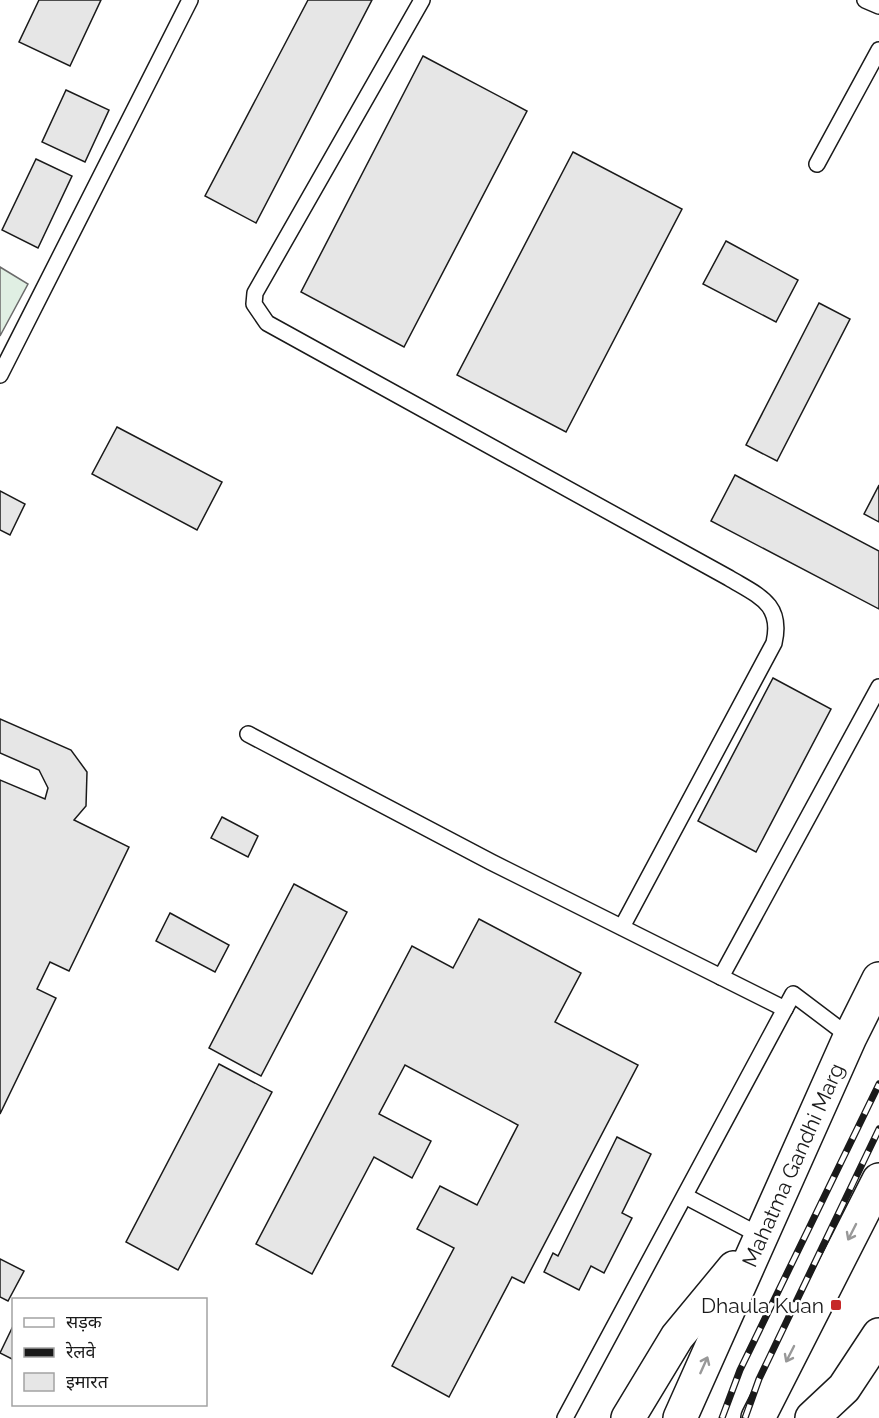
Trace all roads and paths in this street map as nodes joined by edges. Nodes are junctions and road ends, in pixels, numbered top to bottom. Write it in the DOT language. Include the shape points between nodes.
graph roads {
  1 [pos="190,0"];
  2 [pos="865,0"];
  3 [pos="420,1"];
  4 [pos="879,6"];
  5 [pos="879,50"];
  6 [pos="817,164"];
  7 [pos="0,375"];
  8 [pos="879,687"];
  9 [pos="248,734"];
  10 [pos="622,927"];
  11 [pos="721,977"];
  12 [pos="879,979"];
  13 [pos="785,1009"];
  14 [pos="850,1037"];
  15 [pos="877,1190"];
  16 [pos="685,1196"];
  17 [pos="761,1236"];
  18 [pos="879,1335"];
  19 [pos="565,1418"];
  20 [pos="628,1418"];
  21 [pos="680,1418"];
  22 [pos="758,1418"];
  23 [pos="812,1418"];
  1 -- 7 [label="lane"];
  2 -- 4 [label="lane"];
  3 -- 10 [label="lane" via="255,293 254,304 267,323 729,578 773,609 777,628 774,643"];
  5 -- 6 [label="lane"];
  8 -- 11 [label="lane"];
  9 -- 10 [label="lane"];
  10 -- 11 [label="lane"];
  11 -- 13 [label="lane"];
  12 -- 14 [label="main road, Mahatma Gandhi Marg"];
  13 -- 14 [label="lane" via="793,994"];
  13 -- 16 [label="lane"];
  14 -- 17 [label="main road, Mahatma Gandhi Marg"];
  15 -- 22 [label="main road, one-way"];
  16 -- 17 [label="lane"];
  16 -- 19 [label="lane"];
  17 -- 20 [label="main road" via="677,1337"];
  21 -- 17 [label="main road, Mahatma Gandhi Marg, one-way"];
  18 -- 23 [label="main road" via="844,1388"];
}
